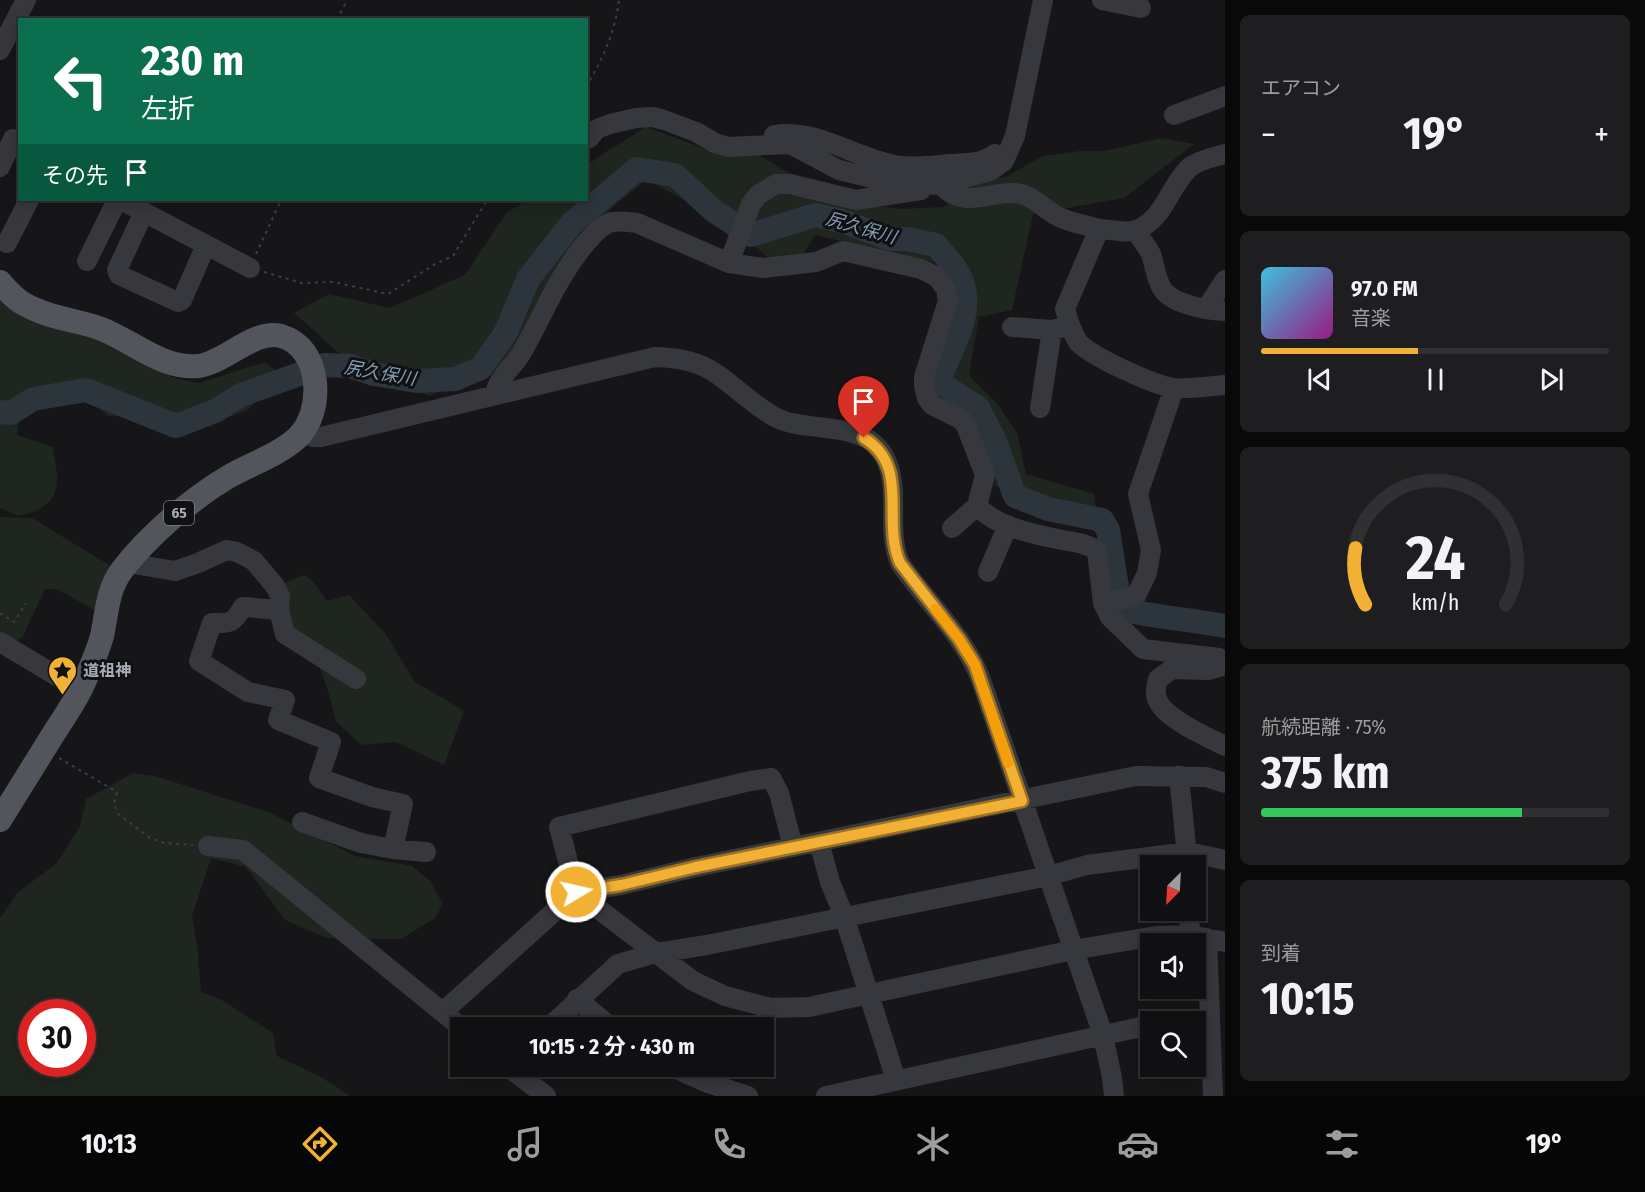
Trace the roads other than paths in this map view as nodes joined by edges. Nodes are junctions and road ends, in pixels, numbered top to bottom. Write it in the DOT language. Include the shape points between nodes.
graph roads {
  1 [pos="26,0"];
  2 [pos="1043,0"];
  3 [pos="1102,0"];
  4 [pos="1140,8"];
  5 [pos="0,50"];
  6 [pos="1025,93"];
  7 [pos="1225,96"];
  8 [pos="1174,115"];
  9 [pos="11,138"];
  10 [pos="588,138"];
  11 [pos="762,145"];
  12 [pos="1225,154"];
  13 [pos="0,167"];
  14 [pos="937,185"];
  15 [pos="28,201"];
  16 [pos="118,201"];
  17 [pos="121,201"];
  18 [pos="144,212"];
  19 [pos="1099,229"];
  20 [pos="1135,230"];
  21 [pos="7,243"];
  22 [pos="206,245"];
  23 [pos="733,256"];
  24 [pos="87,261"];
  25 [pos="250,268"];
  26 [pos="1225,280"];
  27 [pos="0,282"];
  28 [pos="1216,310"];
  29 [pos="1012,327"];
  30 [pos="1061,328"];
  31 [pos="1225,385"];
  32 [pos="1174,387"];
  33 [pos="495,394"];
  34 [pos="1040,408"];
  35 [pos="303,432"];
  36 [pos="977,506"];
  37 [pos="1008,525"];
  38 [pos="952,528"];
  39 [pos="128,563"];
  40 [pos="988,572"];
  41 [pos="1114,601"];
  42 [pos="279,610"];
  43 [pos="0,642"];
  44 [pos="356,679"];
  45 [pos="80,690"];
  46 [pos="1225,746"];
  47 [pos="1179,776"];
  48 [pos="1225,783"];
  49 [pos="1022,801"];
  50 [pos="0,820"];
  51 [pos="302,822"];
  52 [pos="819,842"];
  53 [pos="208,846"];
  54 [pos="793,848"];
  55 [pos="393,849"];
  56 [pos="426,852"];
  57 [pos="1188,855"];
  58 [pos="1206,859"];
  59 [pos="1225,860"];
  60 [pos="1140,862"];
  61 [pos="1048,876"];
  62 [pos="576,892"];
  63 [pos="844,916"];
  64 [pos="1196,921"];
  65 [pos="1207,938"];
  66 [pos="1073,950"];
  67 [pos="656,953"];
  68 [pos="870,995"];
  69 [pos="577,999"];
  70 [pos="444,1011"];
  71 [pos="450,1017"];
  72 [pos="559,1017"];
  73 [pos="599,1017"];
  74 [pos="1210,1023"];
  75 [pos="1140,1027"];
  76 [pos="1104,1035"];
  77 [pos="521,1077"];
  78 [pos="695,1077"];
  79 [pos="896,1080"];
  80 [pos="546,1096"];
  81 [pos="748,1096"];
  82 [pos="826,1096"];
  83 [pos="1114,1096"];
  84 [pos="1213,1096"];
  1 -- 5 [label="street"];
  2 -- 6 [label="street"];
  3 -- 4 [label="street"];
  6 -- 11 [label="street" via="1018,95 1000,147 983,162 896,166 809,135 789,133 766,137"];
  6 -- 14 [label="street" via="1015,136 1004,161 990,171"];
  7 -- 8 [label="street"];
  9 -- 13 [label="street"];
  10 -- 11 [label="street" via="610,124 652,117 728,147"];
  11 -- 14 [label="street" via="790,144 839,170 860,176"];
  12 -- 20 [label="street" via="1189,168 1161,211"];
  14 -- 19 [label="street" via="957,197 1024,194 1061,218"];
  14 -- 23 [label="street" via="856,200 776,184 751,204"];
  15 -- 21 [label="street"];
  16 -- 24 [label="street"];
  17 -- 18 [label="street"];
  18 -- 22 [label="street"];
  18 -- 22 [label="street" via="117,270 119,275 178,302"];
  19 -- 20 [label="street"];
  19 -- 30 [label="street" via="1065,309"];
  20 -- 28 [label="street" via="1150,253 1165,293 1173,299"];
  22 -- 25 [label="street"];
  23 -- 33 [label="street" via="622,221 597,230 558,280 521,354 496,386"];
  23 -- 36 [label="street" via="763,268 816,262 843,251 921,269 937,277 948,301 924,386 932,405 962,420 966,426 985,475"];
  26 -- 28 [label="street"];
  27 -- 35 [label="main road" via="31,308 100,329 172,363 207,364 258,338 275,335 297,344 307,353 312,367 314,403"];
  29 -- 30 [label="street"];
  30 -- 32 [label="street" via="1098,357"];
  30 -- 34 [label="street"];
  31 -- 32 [label="street"];
  32 -- 41 [label="street" via="1138,494 1150,550 1147,573 1136,596"];
  33 -- 35 [label="street" via="321,437"];
  33 -- 49 [label="street" via="655,357 674,357 716,372 779,419 850,432 875,445 883,454 892,479 894,550 909,577 975,665"];
  35 -- 39 [label="main road, 65" via="285,447 209,490 160,530"];
  36 -- 37 [label="street"];
  36 -- 38 [label="street"];
  37 -- 40 [label="street"];
  37 -- 41 [label="street" via="1089,545 1097,551"];
  39 -- 42 [label="street" via="175,571 227,550 237,552 254,561 275,586 280,596"];
  39 -- 45 [label="main road, 65" via="111,588 100,644"];
  41 -- 46 [label="street" via="1110,617 1143,649 1219,658 1219,667 1209,670 1172,669 1158,680 1156,695 1161,708"];
  42 -- 44 [label="street" via="285,634"];
  42 -- 55 [label="street" via="243,607 230,623 212,623 200,660 248,692 285,700 278,720 331,742 320,778 403,804"];
  43 -- 45 [label="street"];
  45 -- 50 [label="main road, 65"];
  47 -- 48 [label="street" via="1206,777"];
  47 -- 49 [label="street" via="1136,776"];
  47 -- 57 [label="street"];
  49 -- 52 [label="street"];
  49 -- 61 [label="street"];
  51 -- 55 [label="street" via="361,843"];
  52 -- 54 [label="street"];
  52 -- 63 [label="street"];
  53 -- 70 [label="street" via="243,850"];
  54 -- 62 [label="street"];
  54 -- 62 [label="street" via="779,793 771,778 750,781 559,827"];
  55 -- 56 [label="street"];
  58 -- 59 [label="street"];
  60 -- 61 [label="street" via="1087,865"];
  61 -- 63 [label="street"];
  61 -- 66 [label="street"];
  62 -- 67 [label="street"];
  62 -- 70 [label="street"];
  63 -- 67 [label="street"];
  63 -- 68 [label="street"];
  64 -- 65 [label="street"];
  65 -- 66 [label="street" via="1156,936"];
  65 -- 74 [label="street"];
  66 -- 68 [label="street"];
  66 -- 76 [label="street"];
  67 -- 68 [label="street" via="693,981 725,996 770,1008 809,1006"];
  67 -- 69 [label="street" via="618,964"];
  68 -- 79 [label="street"];
  69 -- 72 [label="street"];
  69 -- 73 [label="street"];
  70 -- 71 [label="street"];
  74 -- 84 [label="street"];
  75 -- 76 [label="street"];
  76 -- 79 [label="street"];
  76 -- 83 [label="street"];
  77 -- 80 [label="street"];
  78 -- 81 [label="street"];
  79 -- 82 [label="street"];
}
